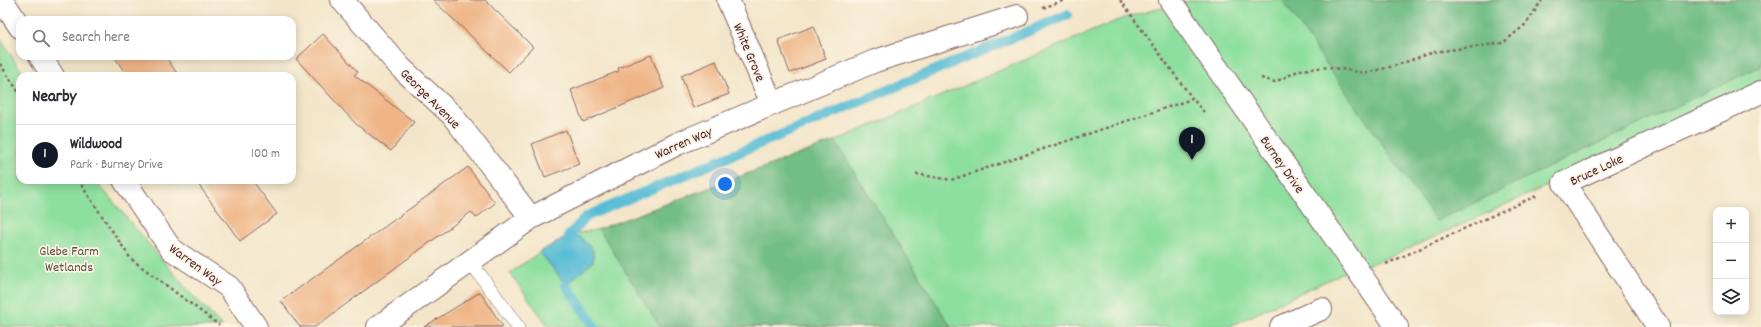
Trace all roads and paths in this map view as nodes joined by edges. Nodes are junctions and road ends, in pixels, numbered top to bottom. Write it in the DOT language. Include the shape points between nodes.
graph roads {
  1 [pos="342,0"];
  2 [pos="728,0"];
  3 [pos="1120,0"];
  4 [pos="1170,0"];
  5 [pos="1542,0"];
  6 [pos="8,2"];
  7 [pos="1017,16"];
  8 [pos="16,19"];
  9 [pos="43,60"];
  10 [pos="0,64"];
  11 [pos="50,72"];
  12 [pos="1261,78"];
  13 [pos="16,88"];
  14 [pos="1761,92"];
  15 [pos="1192,98"];
  16 [pos="772,104"];
  17 [pos="1204,112"];
  18 [pos="916,174"];
  19 [pos="1564,183"];
  20 [pos="127,184"];
  21 [pos="531,218"];
  22 [pos="470,261"];
  23 [pos="1382,266"];
  24 [pos="1321,308"];
  25 [pos="256,327"];
  26 [pos="378,327"];
  27 [pos="518,327"];
  28 [pos="1281,327"];
  29 [pos="1397,327"];
  30 [pos="1658,327"];
  1 -- 21 [label="street, George Avenue" via="400,67 452,115"];
  2 -- 16 [label="street, White Grove"];
  3 -- 15 [label="path"];
  4 -- 29 [label="street, Burney Drive"];
  5 -- 12 [label="path" via="1526,24 1503,43 1434,52 1366,73 1328,66 1300,70 1275,82"];
  6 -- 8 [label="street"];
  7 -- 16 [label="street, Warren Way" via="875,61"];
  9 -- 11 [label="street"];
  10 -- 13 [label="path"];
  14 -- 19 [label="street, Bruce Loke"];
  15 -- 17 [label="path"];
  15 -- 18 [label="path" via="951,180"];
  16 -- 21 [label="street, Warren Way" via="677,144"];
  19 -- 23 [label="path"];
  19 -- 30 [label="street, Bruce Loke"];
  20 -- 25 [label="street, Warren Way" via="171,249 229,287"];
  21 -- 22 [label="street, Warren Way"];
  22 -- 26 [label="street, Warren Way"];
  22 -- 27 [label="lane"];
  24 -- 28 [label="street"];
}
